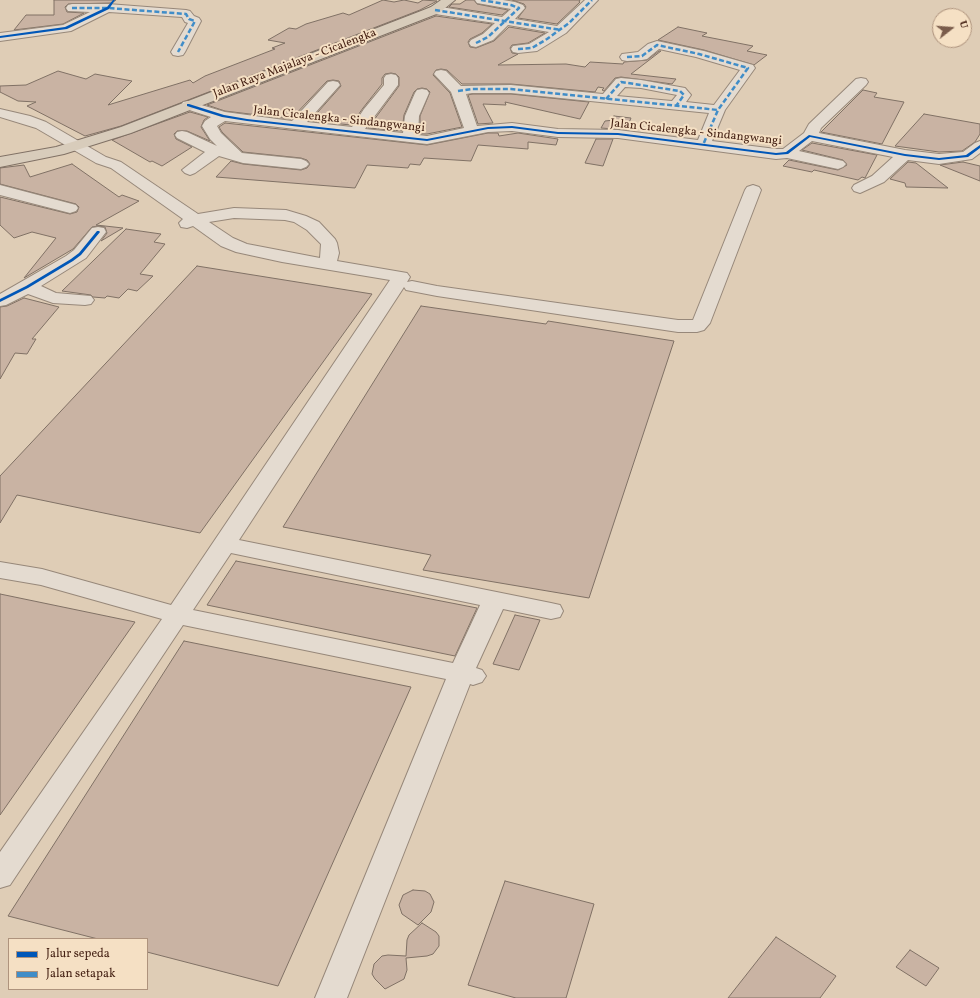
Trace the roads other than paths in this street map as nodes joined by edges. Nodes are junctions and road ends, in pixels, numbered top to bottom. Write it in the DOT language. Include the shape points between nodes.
graph roads {
  1 [pos="449,0"];
  2 [pos="481,0"];
  3 [pos="592,0"];
  4 [pos="111,4"];
  5 [pos="72,8"];
  6 [pos="435,10"];
  7 [pos="506,21"];
  8 [pos="560,30"];
  9 [pos="0,37"];
  10 [pos="476,43"];
  11 [pos="518,49"];
  12 [pos="178,52"];
  13 [pos="627,57"];
  14 [pos="441,74"];
  15 [pos="391,78"];
  16 [pos="861,82"];
  17 [pos="333,85"];
  18 [pos="458,91"];
  19 [pos="422,93"];
  20 [pos="188,105"];
  21 [pos="718,110"];
  22 [pos="0,113"];
  23 [pos="223,116"];
  24 [pos="296,125"];
  25 [pos="472,131"];
  26 [pos="356,132"];
  27 [pos="182,135"];
  28 [pos="809,136"];
  29 [pos="410,139"];
  30 [pos="703,145"];
  31 [pos="76,146"];
  32 [pos="980,146"];
  33 [pos="216,151"];
  34 [pos="787,153"];
  35 [pos="905,155"];
  36 [pos="238,157"];
  37 [pos="0,162"];
  38 [pos="301,164"];
  39 [pos="838,164"];
  40 [pos="190,170"];
  41 [pos="860,188"];
  42 [pos="0,190"];
  43 [pos="753,190"];
  44 [pos="24,196"];
  45 [pos="0,205"];
  46 [pos="70,208"];
  47 [pos="187,222"];
  48 [pos="98,232"];
  49 [pos="328,265"];
  50 [pos="403,283"];
  51 [pos="27,287"];
  52 [pos="85,300"];
  53 [pos="0,301"];
  54 [pos="225,544"];
  55 [pos="0,570"];
  56 [pos="495,600"];
  57 [pos="551,611"];
  58 [pos="177,615"];
  59 [pos="467,675"];
  60 [pos="0,876"];
  61 [pos="331,998"];
  1 -- 6 [label="main road, Jalan Raya Majalaya - Cicalengka"];
  2 -- 7 [label="street" via="518,7"];
  3 -- 8 [label="street"];
  4 -- 5 [label="street"];
  4 -- 9 [label="street" via="66,28"];
  4 -- 12 [label="street" via="183,14 194,20"];
  6 -- 7 [label="street"];
  6 -- 20 [label="main road, Jalan Raya Majalaya - Cicalengka"];
  7 -- 8 [label="street"];
  7 -- 10 [label="street" via="488,37"];
  8 -- 11 [label="street" via="532,48"];
  13 -- 21 [label="street" via="642,56 657,46 747,67"];
  14 -- 18 [label="street"];
  15 -- 26 [label="street" via="391,85"];
  16 -- 28 [label="street, Jalan Cicalengka - Sindangwangi" via="814,127"];
  17 -- 24 [label="street"];
  18 -- 21 [label="street" via="511,89"];
  18 -- 25 [label="street"];
  19 -- 29 [label="street" via="412,116"];
  20 -- 23 [label="street, Jalan Cicalengka - Sindangwangi"];
  20 -- 31 [label="main road, Jalan Raya Majalaya - Cicalengka" via="126,130"];
  21 -- 30 [label="street"];
  22 -- 31 [label="street" via="41,125"];
  23 -- 24 [label="street, Jalan Cicalengka - Sindangwangi"];
  23 -- 36 [label="street" via="209,126 215,136"];
  24 -- 26 [label="street, Jalan Cicalengka - Sindangwangi"];
  25 -- 29 [label="street, Jalan Cicalengka - Sindangwangi" via="432,140"];
  25 -- 30 [label="street, Jalan Cicalengka - Sindangwangi" via="512,127 558,133 618,134"];
  26 -- 29 [label="street, Jalan Cicalengka - Sindangwangi"];
  27 -- 33 [label="street"];
  28 -- 34 [label="street, Jalan Cicalengka - Sindangwangi"];
  28 -- 35 [label="street"];
  30 -- 34 [label="street, Jalan Cicalengka - Sindangwangi" via="776,154"];
  31 -- 37 [label="main road, Jalan Raya Majalaya - Cicalengka"];
  31 -- 47 [label="street" via="101,160 103,169 141,200"];
  32 -- 35 [label="street" via="962,158 939,159"];
  33 -- 36 [label="street"];
  33 -- 40 [label="street"];
  34 -- 39 [label="street"];
  35 -- 41 [label="street" via="878,179"];
  36 -- 38 [label="street"];
  42 -- 44 [label="street"];
  43 -- 50 [label="street" via="698,326 678,326 437,291"];
  44 -- 45 [label="street"];
  44 -- 46 [label="street"];
  47 -- 49 [label="street" via="242,248"];
  47 -- 49 [label="street" via="234,213 286,215 300,219 313,226 329,243"];
  47 -- 50 [label="street" via="205,244 228,256 268,266"];
  48 -- 51 [label="street" via="80,254"];
  49 -- 50 [label="street"];
  50 -- 54 [label="street"];
  51 -- 52 [label="street" via="54,298"];
  51 -- 53 [label="street"];
  54 -- 56 [label="street"];
  54 -- 58 [label="street"];
  55 -- 58 [label="street" via="42,577"];
  56 -- 57 [label="street"];
  56 -- 59 [label="street"];
  58 -- 59 [label="street"];
  58 -- 60 [label="street"];
  59 -- 61 [label="street"];
}
